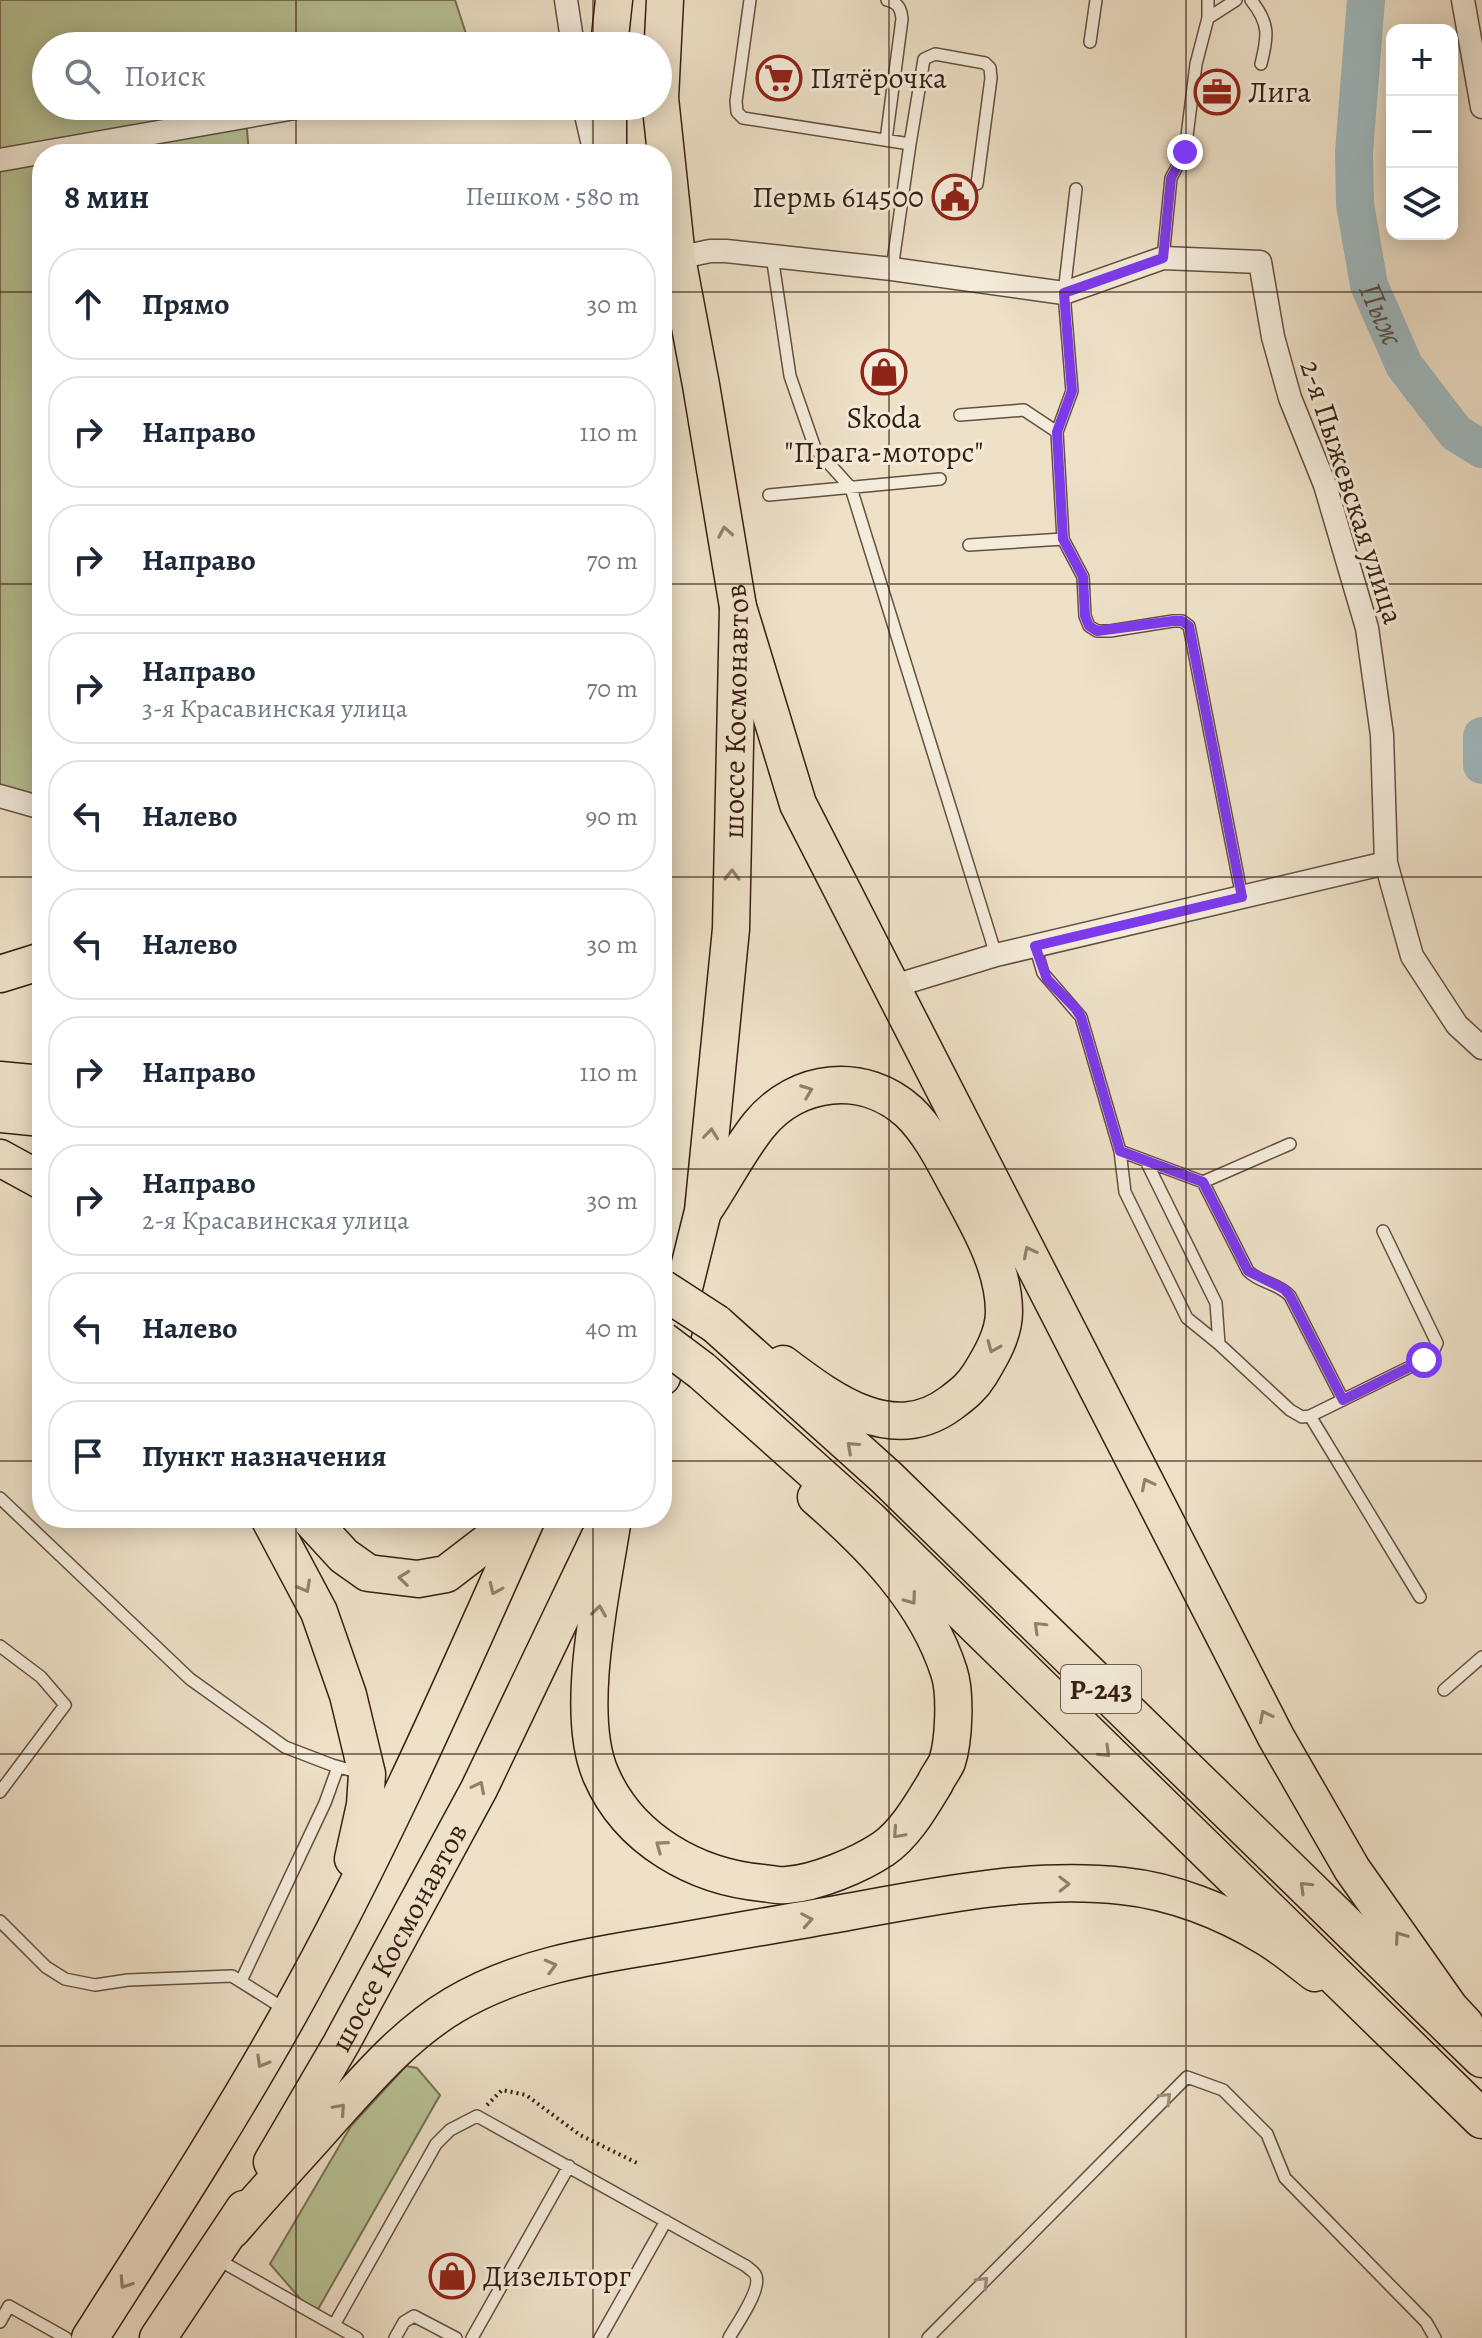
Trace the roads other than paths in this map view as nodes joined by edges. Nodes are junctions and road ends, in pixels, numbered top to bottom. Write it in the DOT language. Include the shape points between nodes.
graph roads {
  1 [pos="566,0"];
  2 [pos="614,0"];
  3 [pos="665,0"];
  4 [pos="750,0"];
  5 [pos="887,0"];
  6 [pos="1096,0"];
  7 [pos="1208,0"];
  8 [pos="1236,0"];
  9 [pos="1251,0"];
  10 [pos="1463,0"];
  11 [pos="1208,18"];
  12 [pos="571,32"];
  13 [pos="611,32"];
  14 [pos="663,32"];
  15 [pos="1090,42"];
  16 [pos="1261,64"];
  17 [pos="1482,107"];
  18 [pos="227,120"];
  19 [pos="587,120"];
  20 [pos="608,120"];
  21 [pos="662,120"];
  22 [pos="886,140"];
  23 [pos="91,144"];
  24 [pos="593,144"];
  25 [pos="608,144"];
  26 [pos="665,144"];
  27 [pos="910,144"];
  28 [pos="32,154"];
  29 [pos="0,160"];
  30 [pos="977,184"];
  31 [pos="1076,189"];
  32 [pos="672,211"];
  33 [pos="772,256"];
  34 [pos="677,258"];
  35 [pos="1163,258"];
  36 [pos="892,269"];
  37 [pos="1064,293"];
  38 [pos="960,415"];
  39 [pos="1057,432"];
  40 [pos="940,479"];
  41 [pos="851,488"];
  42 [pos="769,495"];
  43 [pos="1063,539"];
  44 [pos="969,545"];
  45 [pos="738,607"];
  46 [pos="0,796"];
  47 [pos="32,805"];
  48 [pos="1386,863"];
  49 [pos="1242,897"];
  50 [pos="1035,946"];
  51 [pos="996,955"];
  52 [pos="32,964"];
  53 [pos="0,974"];
  54 [pos="894,986"];
  55 [pos="1482,1048"];
  56 [pos="0,1081"];
  57 [pos="32,1084"];
  58 [pos="0,1113"];
  59 [pos="32,1116"];
  60 [pos="1290,1144"];
  61 [pos="1120,1151"];
  62 [pos="0,1158"];
  63 [pos="1146,1161"];
  64 [pos="32,1176"];
  65 [pos="1203,1182"];
  66 [pos="703,1211"];
  67 [pos="1383,1231"];
  68 [pos="672,1288"];
  69 [pos="672,1294"];
  70 [pos="718,1316"];
  71 [pos="1219,1344"];
  72 [pos="672,1356"];
  73 [pos="672,1362"];
  74 [pos="687,1378"];
  75 [pos="1343,1400"];
  76 [pos="1310,1416"];
  77 [pos="0,1498"];
  78 [pos="274,1528"];
  79 [pos="318,1528"];
  80 [pos="507,1528"];
  81 [pos="523,1528"];
  82 [pos="606,1528"];
  83 [pos="610,1528"];
  84 [pos="1420,1597"];
  85 [pos="0,1646"];
  86 [pos="1482,1657"];
  87 [pos="1444,1690"];
  88 [pos="352,1770"];
  89 [pos="0,1792"];
  90 [pos="339,1920"];
  91 [pos="0,1921"];
  92 [pos="241,1981"];
  93 [pos="290,2012"];
  94 [pos="1482,2043"];
  95 [pos="1482,2058"];
  96 [pos="1448,2086"];
  97 [pos="1482,2119"];
  98 [pos="569,2166"];
  99 [pos="666,2221"];
  100 [pos="222,2244"];
  101 [pos="5,2303"];
  102 [pos="0,2322"];
  103 [pos="334,2325"];
  104 [pos="66,2338"];
  105 [pos="90,2338"];
  106 [pos="158,2338"];
  107 [pos="357,2338"];
  108 [pos="395,2338"];
  109 [pos="456,2338"];
  110 [pos="472,2338"];
  111 [pos="600,2338"];
  112 [pos="729,2338"];
  113 [pos="928,2338"];
  114 [pos="1435,2338"];
  1 -- 12 [label="street"];
  2 -- 13 [label="main road"];
  3 -- 14 [label="main road, шоссе Космонавтов"];
  4 -- 22 [label="lane" via="737,112 751,121"];
  5 -- 22 [label="lane" via="901,9 902,19"];
  6 -- 15 [label="lane"];
  7 -- 11 [label="lane"];
  8 -- 11 [label="lane"];
  9 -- 16 [label="lane" via="1268,36"];
  10 -- 17 [label="street"];
  11 -- 35 [label="lane" via="1196,64 1185,152 1171,178"];
  18 -- 23 [label="street"];
  19 -- 24 [label="street"];
  20 -- 25 [label="main road"];
  21 -- 26 [label="main road, шоссе Космонавтов"];
  22 -- 27 [label="lane"];
  27 -- 30 [label="lane" via="924,59 935,54 985,63 991,78"];
  27 -- 36 [label="lane"];
  28 -- 29 [label="street"];
  31 -- 37 [label="lane"];
  32 -- 34 [label="main road, шоссе Космонавтов"];
  33 -- 34 [label="street" via="718,251"];
  33 -- 36 [label="street"];
  33 -- 41 [label="lane" via="790,376 815,448"];
  45 -- 34 [label="main road, шоссе Космонавтов, one-way"];
  35 -- 37 [label="street"];
  35 -- 48 [label="street, 2-я Пыжевская улица" via="1260,262 1290,398 1325,485 1367,628 1382,735"];
  36 -- 37 [label="street"];
  37 -- 39 [label="lane" via="1072,391"];
  38 -- 39 [label="lane" via="1024,410"];
  39 -- 43 [label="lane"];
  40 -- 41 [label="lane"];
  41 -- 42 [label="lane"];
  41 -- 51 [label="lane"];
  43 -- 44 [label="lane"];
  43 -- 49 [label="lane" via="1083,577 1089,626 1097,631 1173,621 1189,626"];
  45 -- 54 [label="main road" via="798,804"];
  66 -- 45 [label="main road, шоссе Космонавтов, one-way" via="731,929"];
  46 -- 47 [label="street"];
  48 -- 49 [label="street"];
  48 -- 55 [label="street, 2-я Пыжевская улица" via="1412,956 1457,1025"];
  49 -- 50 [label="street"];
  50 -- 51 [label="street"];
  50 -- 61 [label="lane" via="1047,979 1081,1017"];
  51 -- 54 [label="street"];
  52 -- 53 [label="main road"];
  94 -- 54 [label="main road, one-way" via="1450,2008 1352,1869 1276,1737"];
  56 -- 57 [label="highway"];
  58 -- 59 [label="highway"];
  60 -- 65 [label="lane"];
  61 -- 63 [label="lane"];
  61 -- 71 [label="lane" via="1125,1192 1187,1318"];
  62 -- 64 [label="main road"];
  63 -- 65 [label="lane"];
  63 -- 71 [label="lane" via="1216,1303"];
  65 -- 75 [label="lane" via="1248,1271 1290,1296"];
  66 -- 70 [label="main road, one-way" via="760,1124 788,1099 813,1087 845,1084 879,1092 909,1113 940,1154 986,1238 1004,1313 995,1348 971,1388 939,1412 903,1423 860,1413 820,1393"];
  66 -- 74 [label="main road, шоссе Космонавтов"];
  67 -- 75 [label="lane" via="1437,1343 1424,1360"];
  68 -- 70 [label="highway"];
  69 -- 70 [label="highway, Р-243, bridge"];
  95 -- 70 [label="highway, Р-243, one-way"];
  71 -- 76 [label="lane" via="1295,1415"];
  72 -- 74 [label="highway, Р-243, bridge"];
  73 -- 74 [label="highway"];
  74 -- 83 [label="main road, one-way" via="886,1564 922,1613 950,1674 953,1719 947,1762 918,1811 885,1848 839,1872 788,1885 742,1881 699,1869 659,1846 624,1812 600,1774 590,1728 590,1674"];
  74 -- 96 [label="highway, Р-243, one-way" via="870,1521"];
  75 -- 76 [label="lane"];
  76 -- 84 [label="lane"];
  77 -- 88 [label="lane" via="190,1679 285,1747"];
  78 -- 88 [label="main road, one-way" via="319,1612 348,1695"];
  80 -- 79 [label="main road, one-way" via="446,1574 418,1579 368,1573"];
  81 -- 90 [label="main road, шоссе Космонавтов, one-way"];
  100 -- 82 [label="main road, шоссе Космонавтов, one-way" via="341,2044 479,1789"];
  85 -- 89 [label="lane" via="41,1677 65,1705"];
  86 -- 87 [label="lane"];
  88 -- 90 [label="main road" via="365,1805"];
  88 -- 92 [label="lane" via="325,1803"];
  90 -- 93 [label="main road, шоссе Космонавтов"];
  91 -- 92 [label="lane" via="65,1979 95,1985 217,1976"];
  92 -- 93 [label="lane"];
  93 -- 105 [label="main road, шоссе Космонавтов, one-way" via="214,2144"];
  96 -- 97 [label="highway, Р-243"];
  100 -- 96 [label="main road, one-way" via="395,2051 452,2007 490,1986 592,1956 1029,1885 1124,1886 1216,1911 1267,1937 1303,1964"];
  98 -- 99 [label="lane"];
  98 -- 103 [label="lane" via="477,2116 450,2130 436,2144"];
  98 -- 110 [label="lane"];
  99 -- 111 [label="lane"];
  99 -- 112 [label="lane" via="755,2273 754,2293"];
  100 -- 103 [label="lane"];
  100 -- 106 [label="main road, шоссе Космонавтов"];
  101 -- 102 [label="lane"];
  101 -- 104 [label="lane"];
  103 -- 107 [label="lane"];
  108 -- 109 [label="lane" via="414,2316"];
  113 -- 114 [label="lane, one-way" via="1187,2077 1223,2090 1267,2134 1285,2178 1426,2322"];
}
